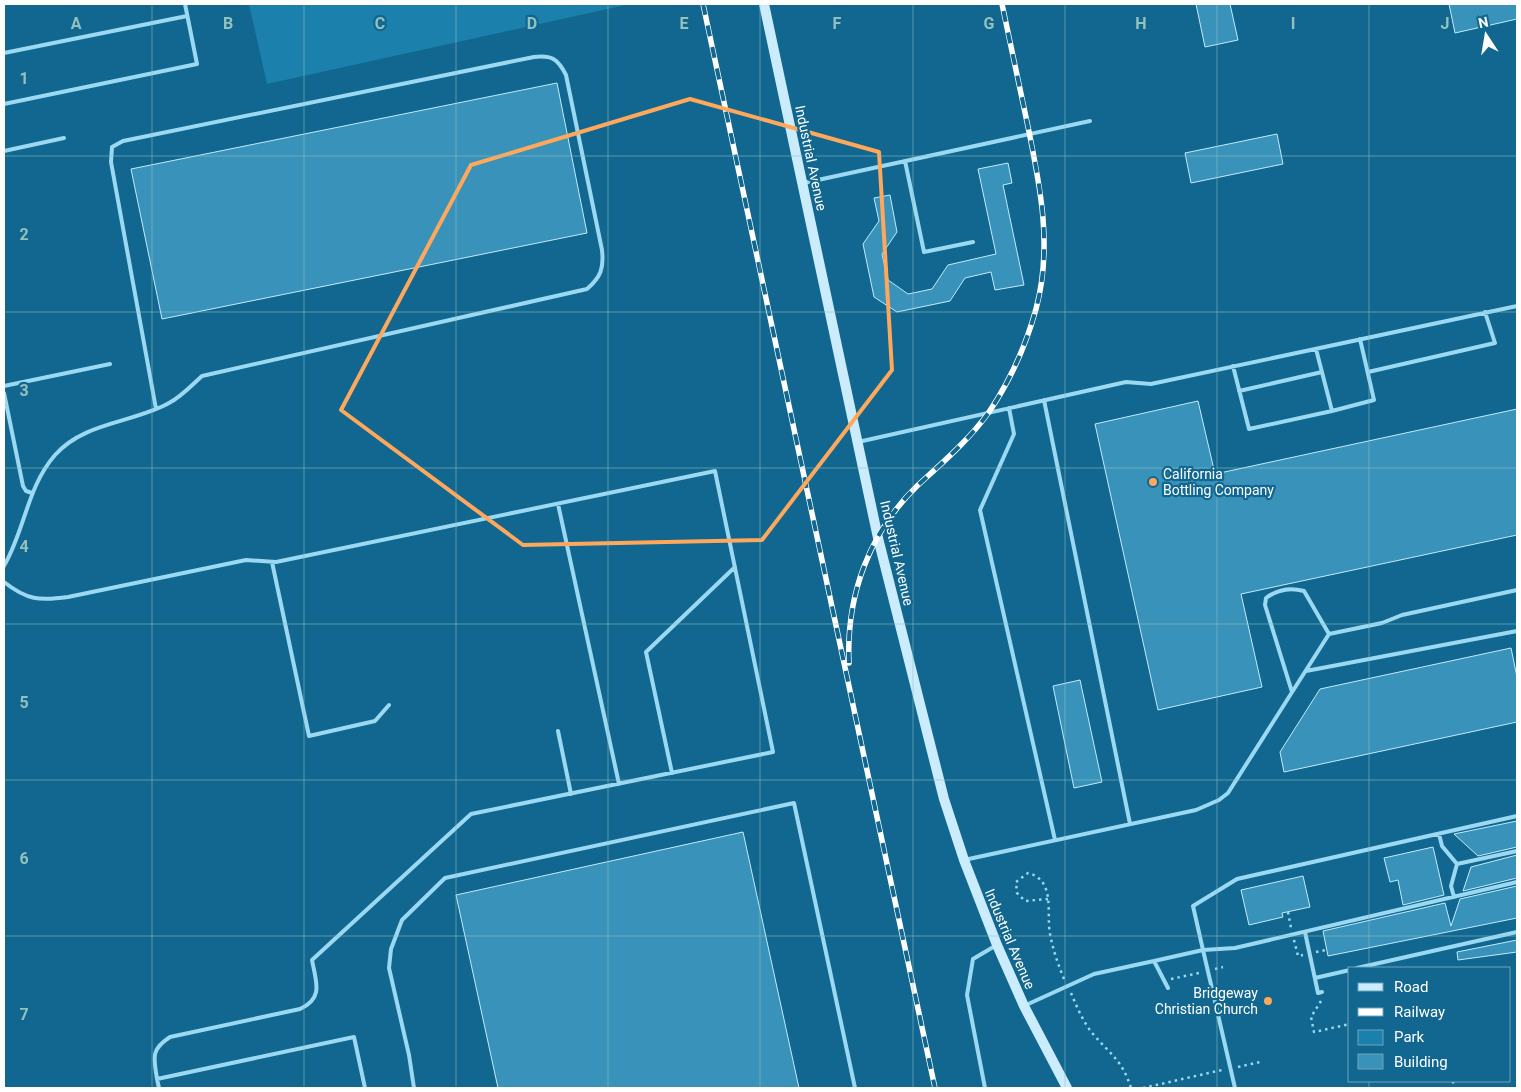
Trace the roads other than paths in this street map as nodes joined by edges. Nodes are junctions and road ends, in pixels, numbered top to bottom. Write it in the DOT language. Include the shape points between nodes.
graph roads {
  1 [pos="185,4"];
  2 [pos="764,4"];
  3 [pos="187,16"];
  4 [pos="4,53"];
  5 [pos="4,104"];
  6 [pos="1090,121"];
  7 [pos="64,138"];
  8 [pos="4,151"];
  9 [pos="905,161"];
  10 [pos="803,183"];
  11 [pos="973,242"];
  12 [pos="1517,306"];
  13 [pos="1485,312"];
  14 [pos="1360,339"];
  15 [pos="1316,348"];
  16 [pos="110,364"];
  17 [pos="1233,366"];
  18 [pos="1322,372"];
  19 [pos="1368,372"];
  20 [pos="4,386"];
  21 [pos="1239,391"];
  22 [pos="4,393"];
  23 [pos="1044,400"];
  24 [pos="1009,408"];
  25 [pos="156,409"];
  26 [pos="1332,411"];
  27 [pos="856,442"];
  28 [pos="32,493"];
  29 [pos="558,504"];
  30 [pos="272,562"];
  31 [pos="4,566"];
  32 [pos="735,567"];
  33 [pos="4,582"];
  34 [pos="1517,590"];
  35 [pos="1517,631"];
  36 [pos="1329,634"];
  37 [pos="1306,671"];
  38 [pos="1292,692"];
  39 [pos="389,705"];
  40 [pos="558,731"];
  41 [pos="672,773"];
  42 [pos="619,784"];
  43 [pos="571,794"];
  44 [pos="1517,816"];
  45 [pos="1130,824"];
  46 [pos="1439,834"];
  47 [pos="1055,840"];
  48 [pos="1517,851"];
  49 [pos="964,860"];
  50 [pos="1457,864"];
  51 [pos="1517,882"];
  52 [pos="1454,897"];
  53 [pos="1305,932"];
  54 [pos="1517,932"];
  55 [pos="997,945"];
  56 [pos="1203,950"];
  57 [pos="1154,961"];
  58 [pos="1361,967"];
  59 [pos="1348,970"];
  60 [pos="1315,978"];
  61 [pos="1168,988"];
  62 [pos="1322,992"];
  63 [pos="1024,1006"];
  64 [pos="157,1079"];
  65 [pos="159,1088"];
  66 [pos="365,1088"];
  67 [pos="414,1088"];
  68 [pos="855,1088"];
  69 [pos="985,1088"];
  70 [pos="1067,1088"];
  71 [pos="1235,1088"];
  1 -- 3 [label="lane"];
  2 -- 10 [label="street, Industrial Avenue"];
  3 -- 4 [label="lane"];
  3 -- 5 [label="lane" via="197,64"];
  6 -- 9 [label="lane"];
  7 -- 8 [label="lane"];
  9 -- 10 [label="lane"];
  9 -- 11 [label="lane" via="924,252"];
  10 -- 27 [label="street, Industrial Avenue"];
  12 -- 13 [label="lane"];
  13 -- 14 [label="lane"];
  13 -- 19 [label="lane" via="1495,343"];
  14 -- 15 [label="lane"];
  14 -- 19 [label="lane"];
  15 -- 17 [label="lane"];
  15 -- 18 [label="lane"];
  16 -- 20 [label="lane"];
  17 -- 21 [label="lane"];
  17 -- 23 [label="lane" via="1151,384 1126,382"];
  18 -- 21 [label="lane"];
  18 -- 26 [label="lane"];
  19 -- 26 [label="lane" via="1374,400"];
  21 -- 26 [label="lane" via="1249,429"];
  22 -- 28 [label="lane" via="23,486"];
  23 -- 24 [label="lane"];
  23 -- 45 [label="lane"];
  24 -- 27 [label="lane"];
  24 -- 47 [label="lane" via="1014,434 980,510"];
  25 -- 25 [label="lane" via="202,376 587,289 598,280 604,267 602,250 566,75 560,63 549,56 534,57 123,141 112,147 111,162"];
  25 -- 28 [label="lane" via="96,428 66,445 44,469"];
  27 -- 49 [label="street, Industrial Avenue" via="925,727"];
  28 -- 31 [label="lane"];
  29 -- 30 [label="lane"];
  29 -- 32 [label="lane" via="715,471"];
  29 -- 42 [label="lane"];
  30 -- 33 [label="lane" via="246,560 44,600 22,596"];
  30 -- 39 [label="lane" via="309,736 375,721"];
  32 -- 41 [label="lane" via="646,652"];
  32 -- 41 [label="lane" via="773,752"];
  34 -- 36 [label="lane"];
  35 -- 37 [label="lane"];
  36 -- 37 [label="lane"];
  36 -- 38 [label="lane" via="1304,591 1292,588 1274,592 1266,598 1265,605"];
  37 -- 38 [label="lane"];
  38 -- 45 [label="lane" via="1224,797 1196,810"];
  40 -- 43 [label="lane"];
  41 -- 42 [label="lane"];
  42 -- 43 [label="lane"];
  43 -- 64 [label="lane" via="471,814 312,960 317,986 316,998 310,1004 300,1009 170,1037 158,1045 154,1057"];
  44 -- 46 [label="lane"];
  45 -- 47 [label="lane"];
  46 -- 50 [label="lane" via="1442,846"];
  46 -- 56 [label="lane" via="1237,879 1193,906"];
  47 -- 49 [label="lane"];
  48 -- 50 [label="lane"];
  49 -- 55 [label="street, Industrial Avenue"];
  50 -- 52 [label="lane" via="1451,886"];
  51 -- 52 [label="lane"];
  52 -- 53 [label="lane"];
  53 -- 56 [label="lane" via="1235,948"];
  53 -- 60 [label="lane"];
  54 -- 58 [label="lane"];
  55 -- 63 [label="street, Industrial Avenue"];
  55 -- 69 [label="lane" via="973,959 967,995"];
  56 -- 57 [label="lane"];
  56 -- 71 [label="lane"];
  57 -- 61 [label="lane"];
  57 -- 63 [label="lane" via="1094,974"];
  59 -- 60 [label="lane"];
  60 -- 62 [label="lane" via="1318,993"];
  63 -- 70 [label="street, Industrial Avenue"];
  64 -- 65 [label="lane"];
  64 -- 66 [label="lane" via="354,1037"];
  67 -- 68 [label="lane" via="389,968 391,948 402,920 445,878 794,803"];
}
